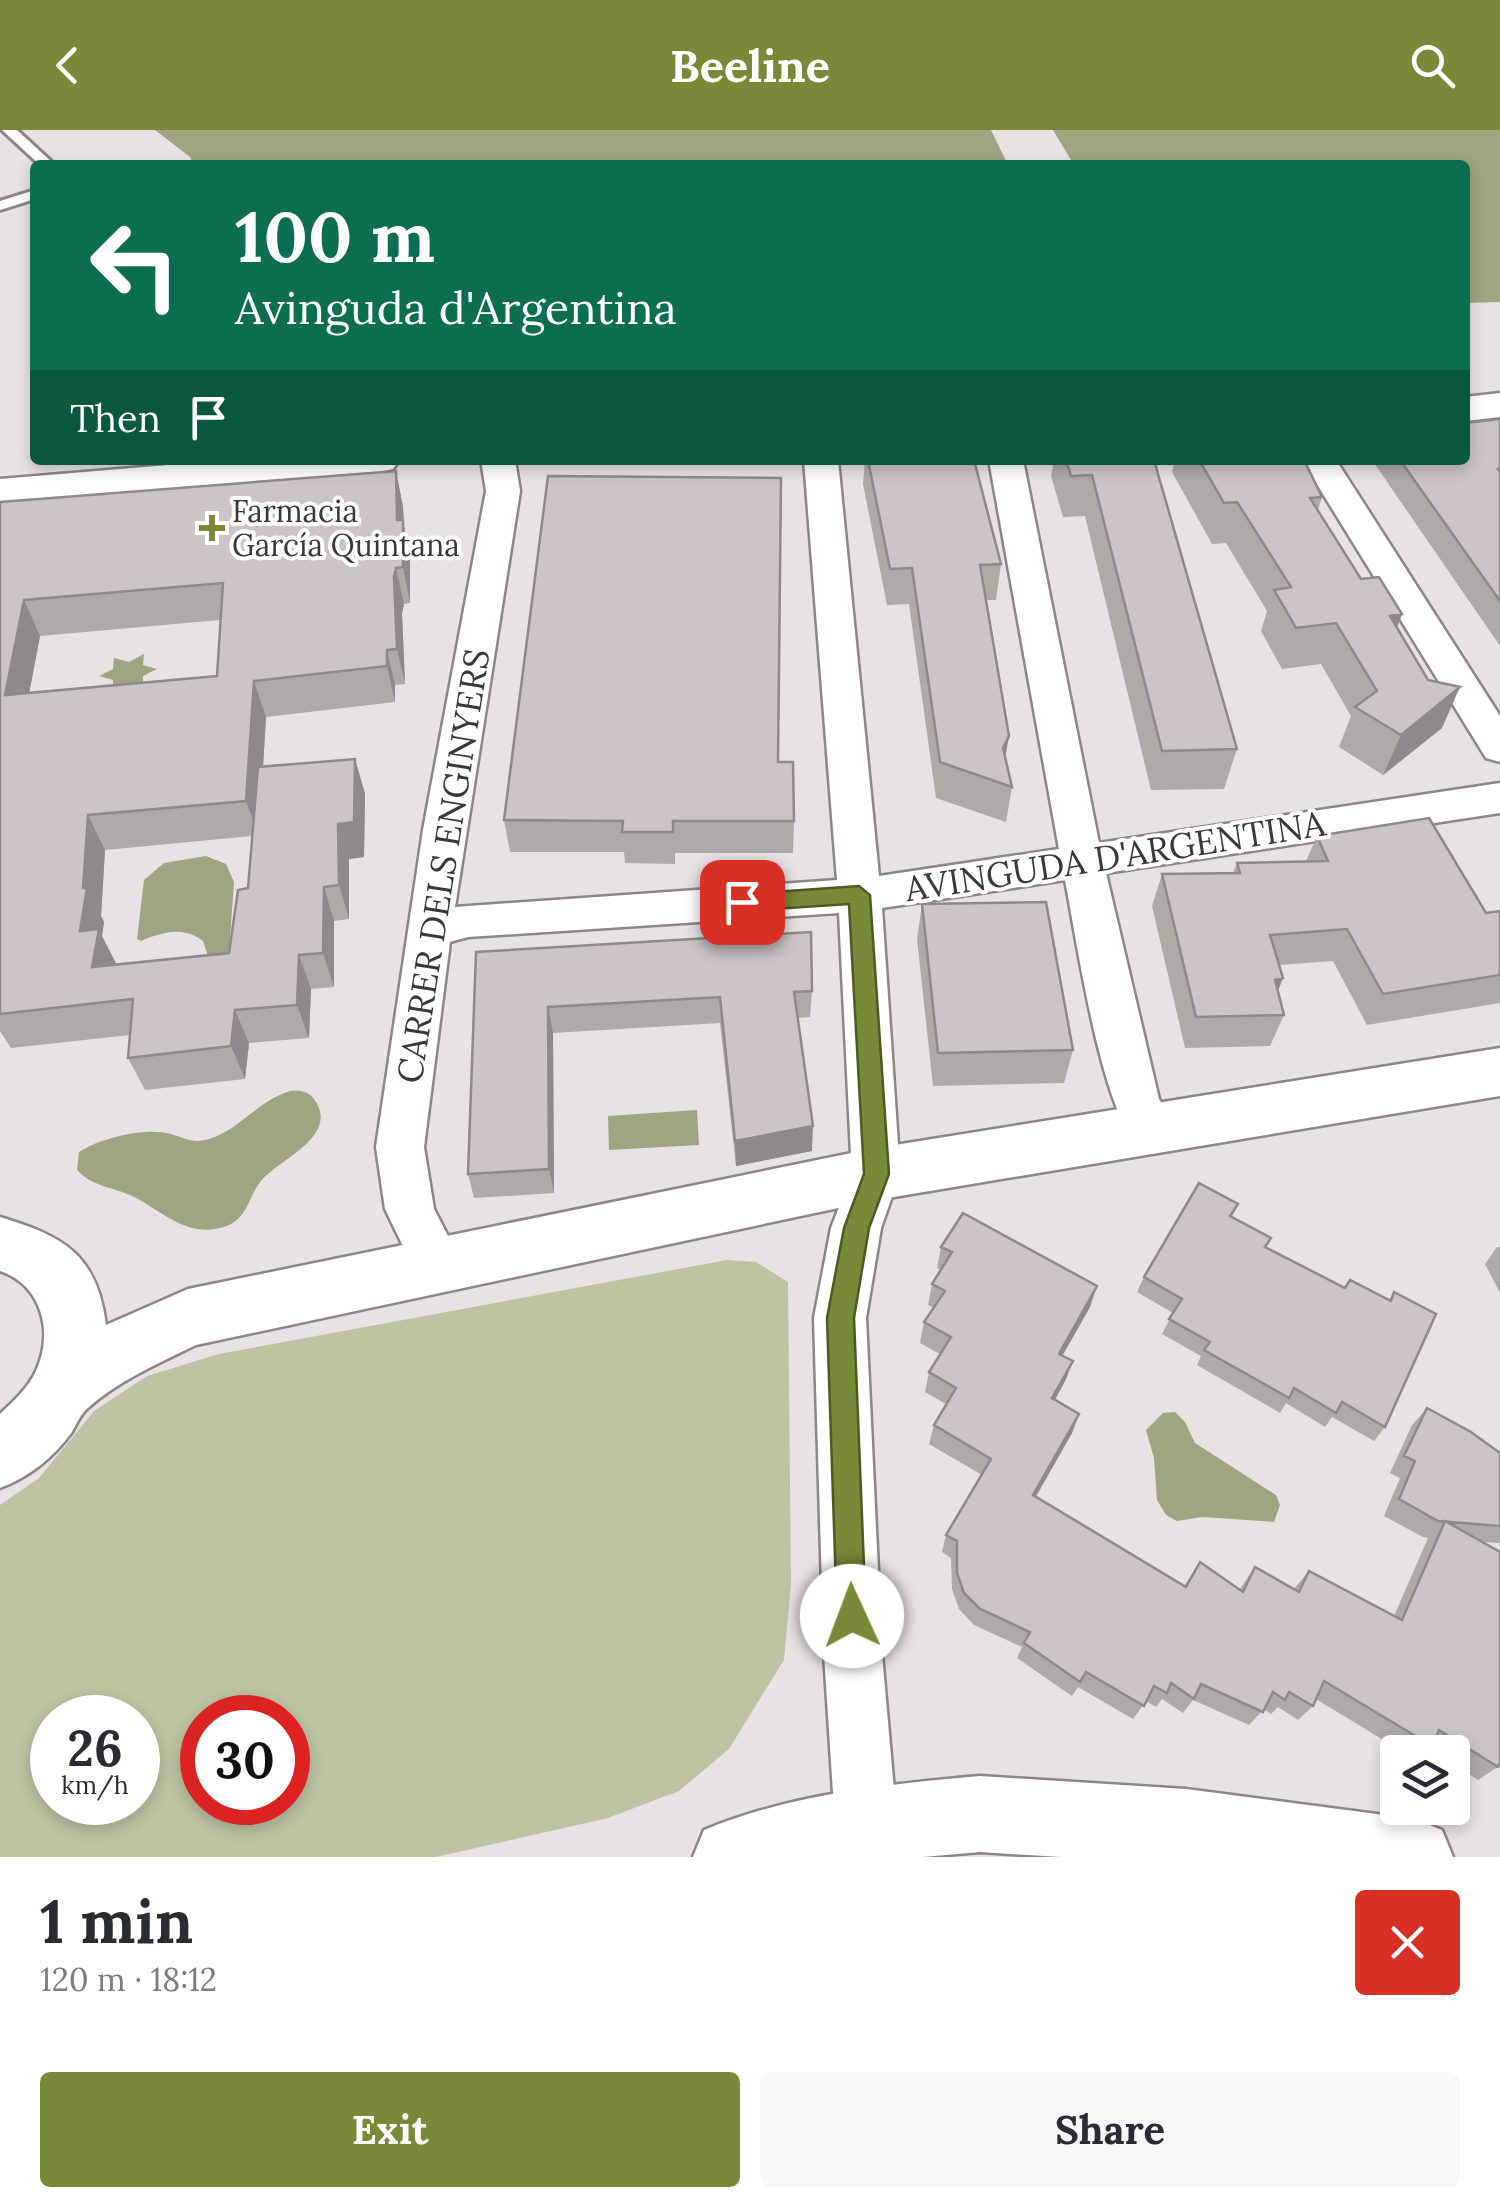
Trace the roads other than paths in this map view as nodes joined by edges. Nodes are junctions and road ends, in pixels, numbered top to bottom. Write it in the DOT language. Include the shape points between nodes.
graph roads {
  1 [pos="9,130"];
  2 [pos="42,160"];
  3 [pos="30,196"];
  4 [pos="0,206"];
  5 [pos="1500,405"];
  6 [pos="1470,408"];
  7 [pos="328,465"];
  8 [pos="499,465"];
  9 [pos="820,465"];
  10 [pos="1007,465"];
  11 [pos="1322,465"];
  12 [pos="1,492"];
  13 [pos="1500,748"];
  14 [pos="1500,798"];
  15 [pos="1082,862"];
  16 [pos="859,895"];
  17 [pos="431,930"];
  18 [pos="1500,1072"];
  19 [pos="1156,1131"];
  20 [pos="876,1174"];
  21 [pos="0,1244"];
  22 [pos="438,1265"];
  23 [pos="64,1386"];
  24 [pos="0,1456"];
  25 [pos="866,1824"];
  26 [pos="731,1857"];
  27 [pos="1415,1857"];
  1 -- 2 [label="lane"];
  3 -- 4 [label="lane"];
  5 -- 6 [label="street"];
  7 -- 12 [label="street"];
  8 -- 17 [label="street, CARRER DELS ENGINYERS" via="504,492"];
  9 -- 16 [label="street"];
  10 -- 15 [label="street"];
  11 -- 13 [label="street"];
  14 -- 15 [label="street, AVINGUDA D'ARGENTINA"];
  15 -- 16 [label="street, AVINGUDA D'ARGENTINA"];
  15 -- 19 [label="street" via="1138,1107"];
  16 -- 17 [label="street, AVINGUDA D'ARGENTINA" via="468,920"];
  16 -- 20 [label="street"];
  17 -- 22 [label="street, CARRER DELS ENGINYERS" via="400,1147 403,1196"];
  18 -- 19 [label="street"];
  19 -- 20 [label="street"];
  20 -- 22 [label="street"];
  20 -- 25 [label="street" via="856,1228 840,1318"];
  21 -- 23 [label="street" via="39,1258 69,1291 78,1336"];
  22 -- 23 [label="street" via="188,1318 115,1352"];
  23 -- 24 [label="street" via="32,1432"];
  25 -- 26 [label="street"];
  25 -- 27 [label="street" via="980,1814 1186,1827"];
}
